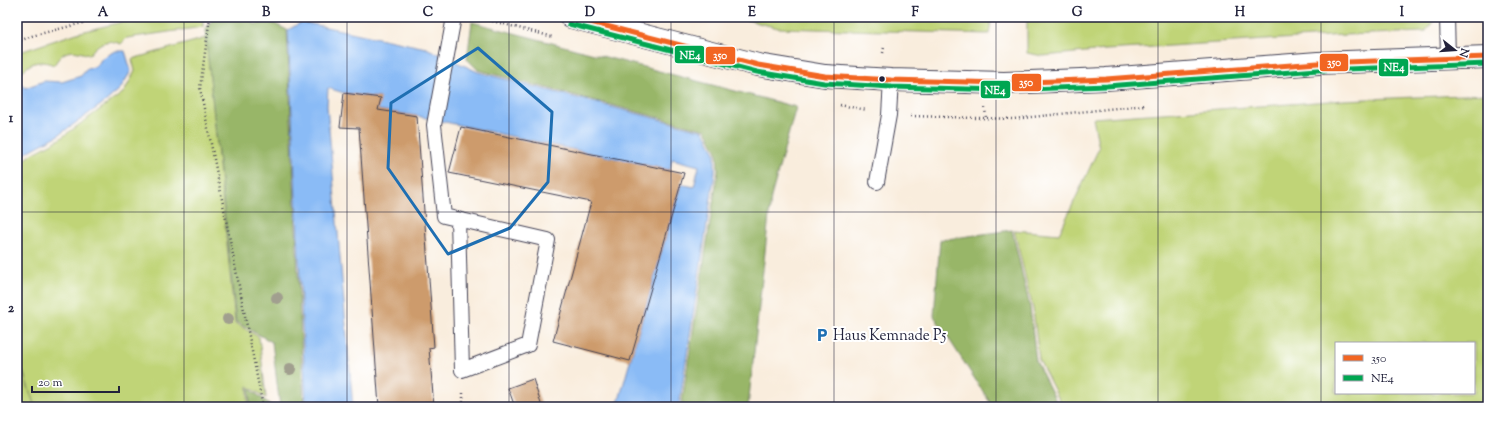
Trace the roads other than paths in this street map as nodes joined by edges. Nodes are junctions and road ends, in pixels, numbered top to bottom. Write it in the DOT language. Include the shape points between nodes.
graph roads {
  1 [pos="454,17"];
  2 [pos="571,17"];
  3 [pos="1447,17"];
  4 [pos="1488,57"];
  5 [pos="1448,58"];
  6 [pos="890,80"];
  7 [pos="877,182"];
  8 [pos="458,219"];
  1 -- 8 [label="lane" via="434,125 444,216"];
  2 -- 6 [label="main road" via="758,65 825,76"];
  3 -- 5 [label="lane"];
  4 -- 5 [label="main road"];
  5 -- 6 [label="main road" via="1318,63 1067,80 985,83"];
  6 -- 7 [label="lane" via="889,115"];
  8 -- 8 [label="lane" via="548,240 528,345 462,370"];
}
